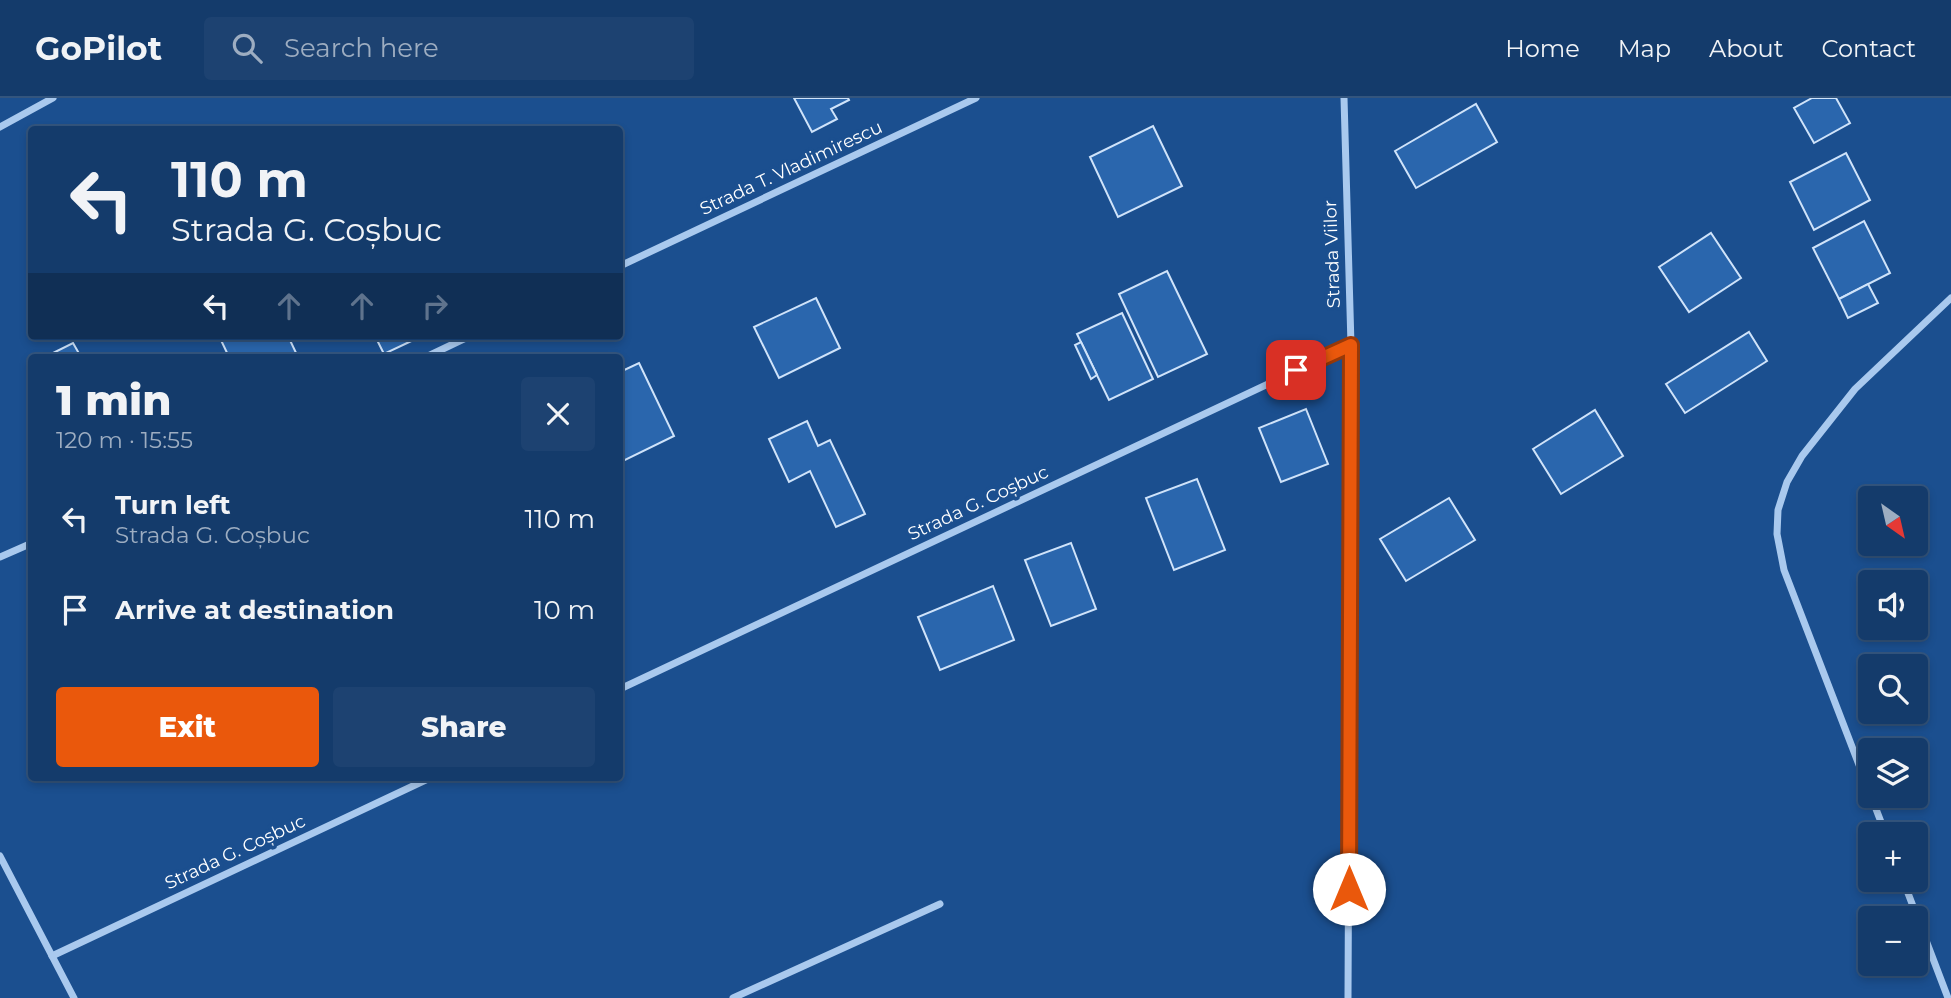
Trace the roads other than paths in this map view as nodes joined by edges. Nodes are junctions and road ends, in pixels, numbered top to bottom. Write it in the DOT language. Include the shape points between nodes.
graph roads {
  1 [pos="53,98"];
  2 [pos="976,98"];
  3 [pos="1344,98"];
  4 [pos="0,127"];
  5 [pos="623,265"];
  6 [pos="1951,298"];
  7 [pos="462,340"];
  8 [pos="1351,345"];
  9 [pos="432,354"];
  10 [pos="28,544"];
  11 [pos="0,557"];
  12 [pos="623,688"];
  13 [pos="1858,762"];
  14 [pos="424,781"];
  15 [pos="0,856"];
  16 [pos="1908,892"];
  17 [pos="940,904"];
  18 [pos="52,956"];
  19 [pos="75,998"];
  20 [pos="733,998"];
  21 [pos="1348,998"];
  22 [pos="1948,998"];
  1 -- 4 [label="street"];
  2 -- 5 [label="street, Strada T. Vladimirescu"];
  3 -- 8 [label="street, Strada Viilor"];
  6 -- 13 [label="street" via="1855,389 1802,456 1778,510 1784,570"];
  7 -- 9 [label="street"];
  8 -- 12 [label="street, Strada G. Coșbuc"];
  8 -- 21 [label="street, Strada Viilor"];
  10 -- 11 [label="street"];
  14 -- 18 [label="street, Strada G. Coșbuc"];
  15 -- 18 [label="street"];
  16 -- 22 [label="street"];
  17 -- 20 [label="street"];
  18 -- 19 [label="street"];
}
